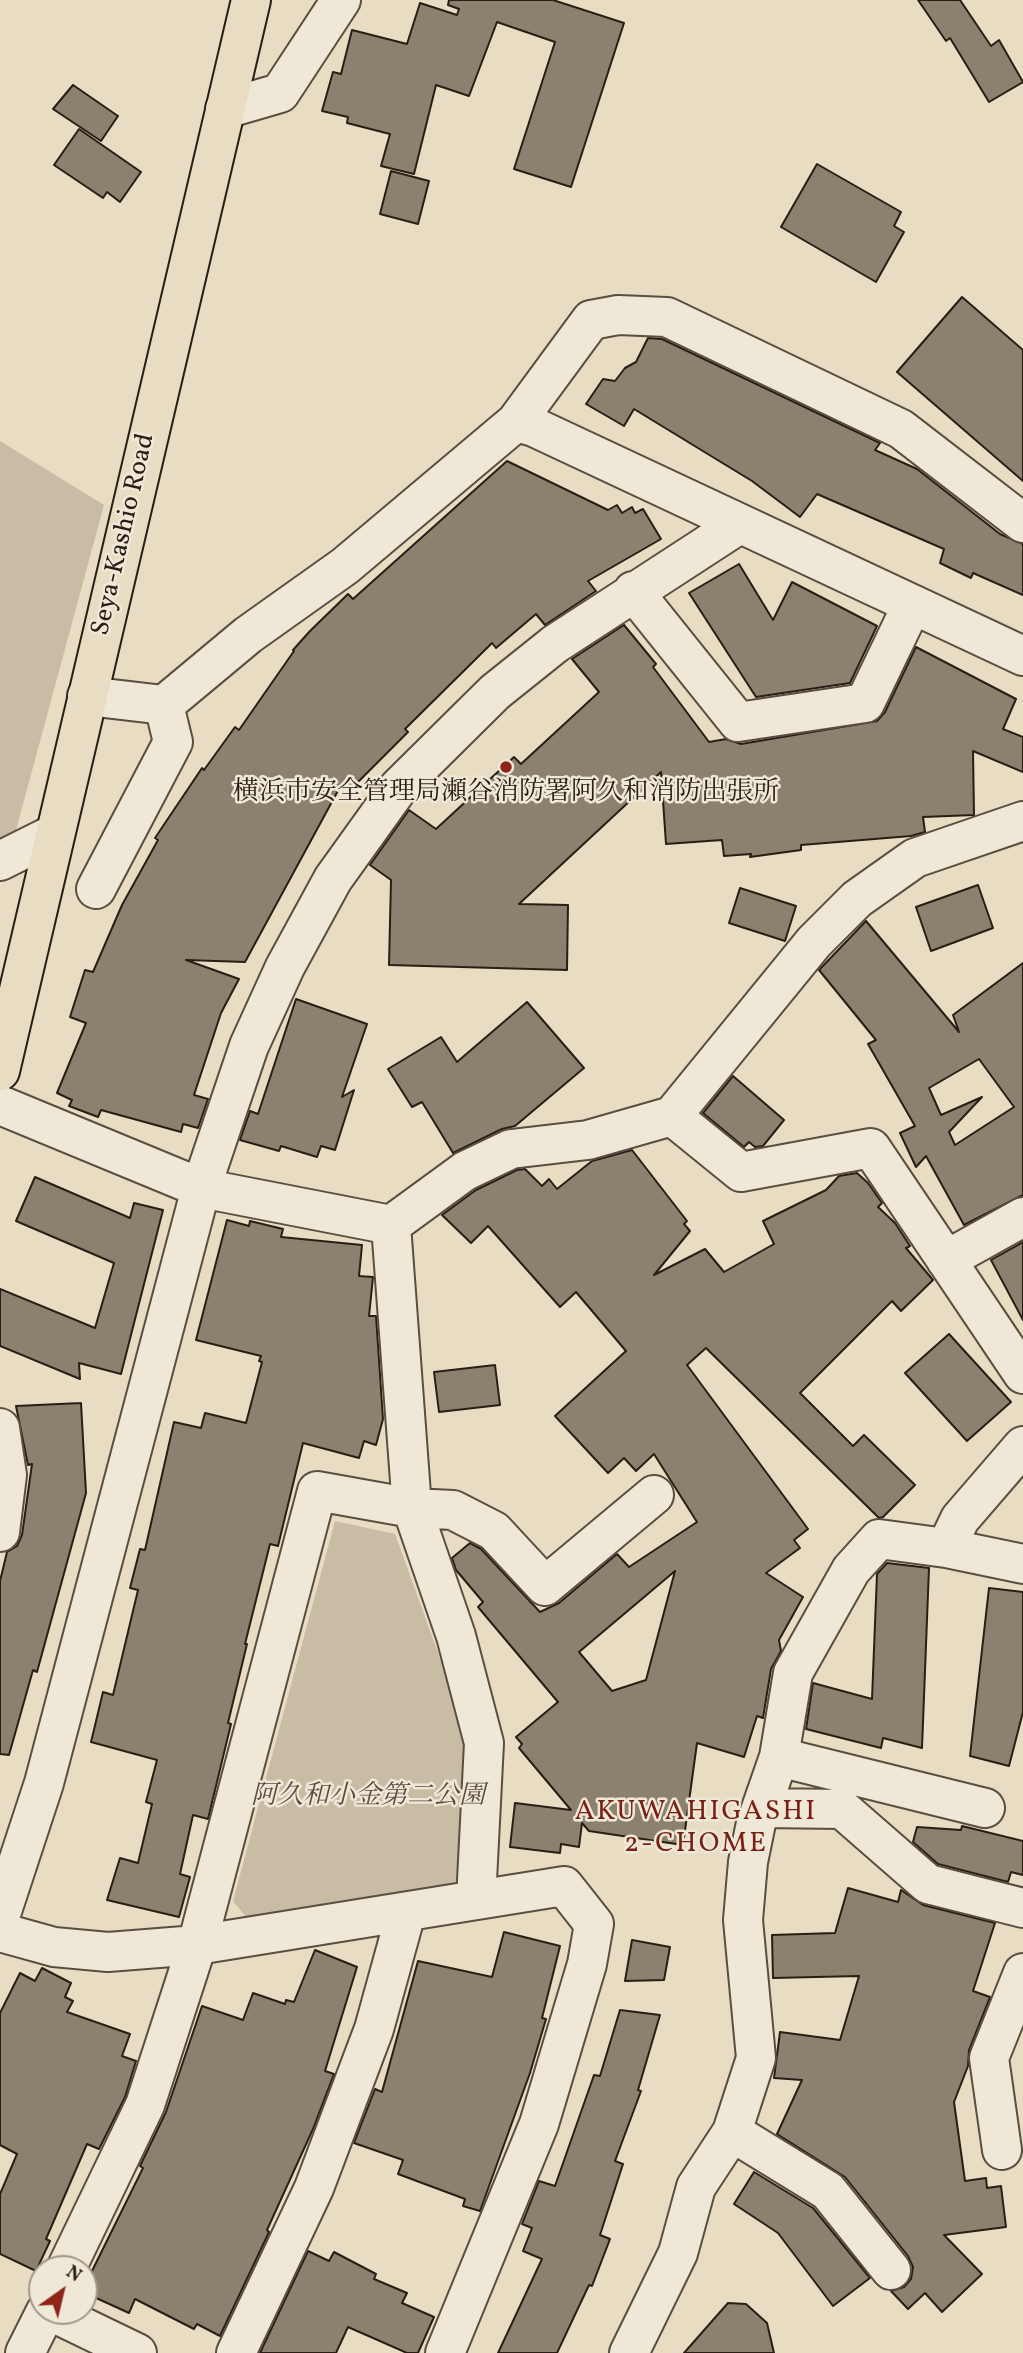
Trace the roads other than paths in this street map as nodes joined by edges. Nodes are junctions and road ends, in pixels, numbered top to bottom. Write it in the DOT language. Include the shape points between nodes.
graph roads {
  1 [pos="251,0"];
  2 [pos="341,0"];
  3 [pos="225,109"];
  4 [pos="516,422"];
  5 [pos="1023,523"];
  6 [pos="738,525"];
  7 [pos="633,591"];
  8 [pos="912,606"];
  9 [pos="1023,656"];
  10 [pos="87,696"];
  11 [pos="164,705"];
  12 [pos="1023,821"];
  13 [pos="54,834"];
  14 [pos="0,861"];
  15 [pos="96,889"];
  16 [pos="0,1071"];
  17 [pos="0,1105"];
  18 [pos="672,1116"];
  19 [pos="201,1188"];
  20 [pos="1023,1217"];
  21 [pos="391,1225"];
  22 [pos="946,1260"];
  23 [pos="1023,1374"];
  24 [pos="0,1428"];
  25 [pos="1023,1446"];
  26 [pos="654,1495"];
  27 [pos="412,1508"];
  28 [pos="0,1532"];
  29 [pos="946,1548"];
  30 [pos="1023,1564"];
  31 [pos="779,1757"];
  32 [pos="762,1808"];
  33 [pos="985,1808"];
  34 [pos="476,1900"];
  35 [pos="1023,1908"];
  36 [pos="406,1913"];
  37 [pos="0,1917"];
  38 [pos="0,1932"];
  39 [pos="197,1945"];
  40 [pos="1023,1973"];
  41 [pos="732,2133"];
  42 [pos="1002,2150"];
  43 [pos="73,2255"];
  44 [pos="891,2270"];
  45 [pos="40,2325"];
  46 [pos="78,2325"];
  47 [pos="25,2353"];
  48 [pos="137,2353"];
  49 [pos="236,2353"];
  50 [pos="445,2353"];
  51 [pos="629,2353"];
  1 -- 3 [label="main road, Seya-Kashio Road"];
  2 -- 3 [label="street" via="280,93"];
  3 -- 10 [label="main road, Seya-Kashio Road"];
  4 -- 5 [label="street" via="591,320 618,315 667,317 901,429"];
  4 -- 6 [label="street"];
  4 -- 11 [label="street" via="345,566 248,635"];
  6 -- 7 [label="street"];
  6 -- 8 [label="street"];
  7 -- 8 [label="street" via="738,722 865,703"];
  7 -- 19 [label="street" via="495,692 399,787 334,879 285,967 249,1046"];
  8 -- 9 [label="street"];
  10 -- 11 [label="street"];
  10 -- 13 [label="main road, Seya-Kashio Road"];
  11 -- 15 [label="street" via="173,742"];
  12 -- 18 [label="street" via="915,858 857,899 814,942"];
  13 -- 14 [label="street"];
  13 -- 16 [label="main road, Seya-Kashio Road"];
  17 -- 19 [label="street"];
  18 -- 21 [label="street" via="588,1140 511,1149 465,1171"];
  18 -- 22 [label="street" via="741,1172 871,1148"];
  19 -- 21 [label="street"];
  19 -- 37 [label="street" via="44,1783"];
  20 -- 22 [label="street"];
  21 -- 27 [label="street"];
  22 -- 23 [label="street"];
  24 -- 28 [label="street" via="7,1475"];
  25 -- 29 [label="street" via="960,1519"];
  26 -- 27 [label="street" via="545,1586 494,1531 453,1510"];
  27 -- 34 [label="street" via="456,1636 484,1743"];
  27 -- 39 [label="street" via="317,1491"];
  29 -- 30 [label="street"];
  29 -- 31 [label="street" via="879,1539 851,1570 793,1673"];
  31 -- 32 [label="street"];
  31 -- 33 [label="street"];
  32 -- 35 [label="street" via="842,1809 928,1884"];
  32 -- 41 [label="street" via="748,1862 743,1920 756,2057"];
  34 -- 36 [label="street"];
  34 -- 50 [label="street" via="564,1886 594,1924 587,1964 539,2124"];
  36 -- 39 [label="street"];
  36 -- 49 [label="street" via="374,2029 319,2175"];
  38 -- 39 [label="street" via="54,1947 108,1952"];
  39 -- 43 [label="street" via="145,2105"];
  40 -- 42 [label="street" via="989,2058"];
  41 -- 44 [label="street" via="828,2191"];
  41 -- 51 [label="street" via="696,2187 678,2253"];
  45 -- 47 [label="street"];
  46 -- 48 [label="street"];
}
